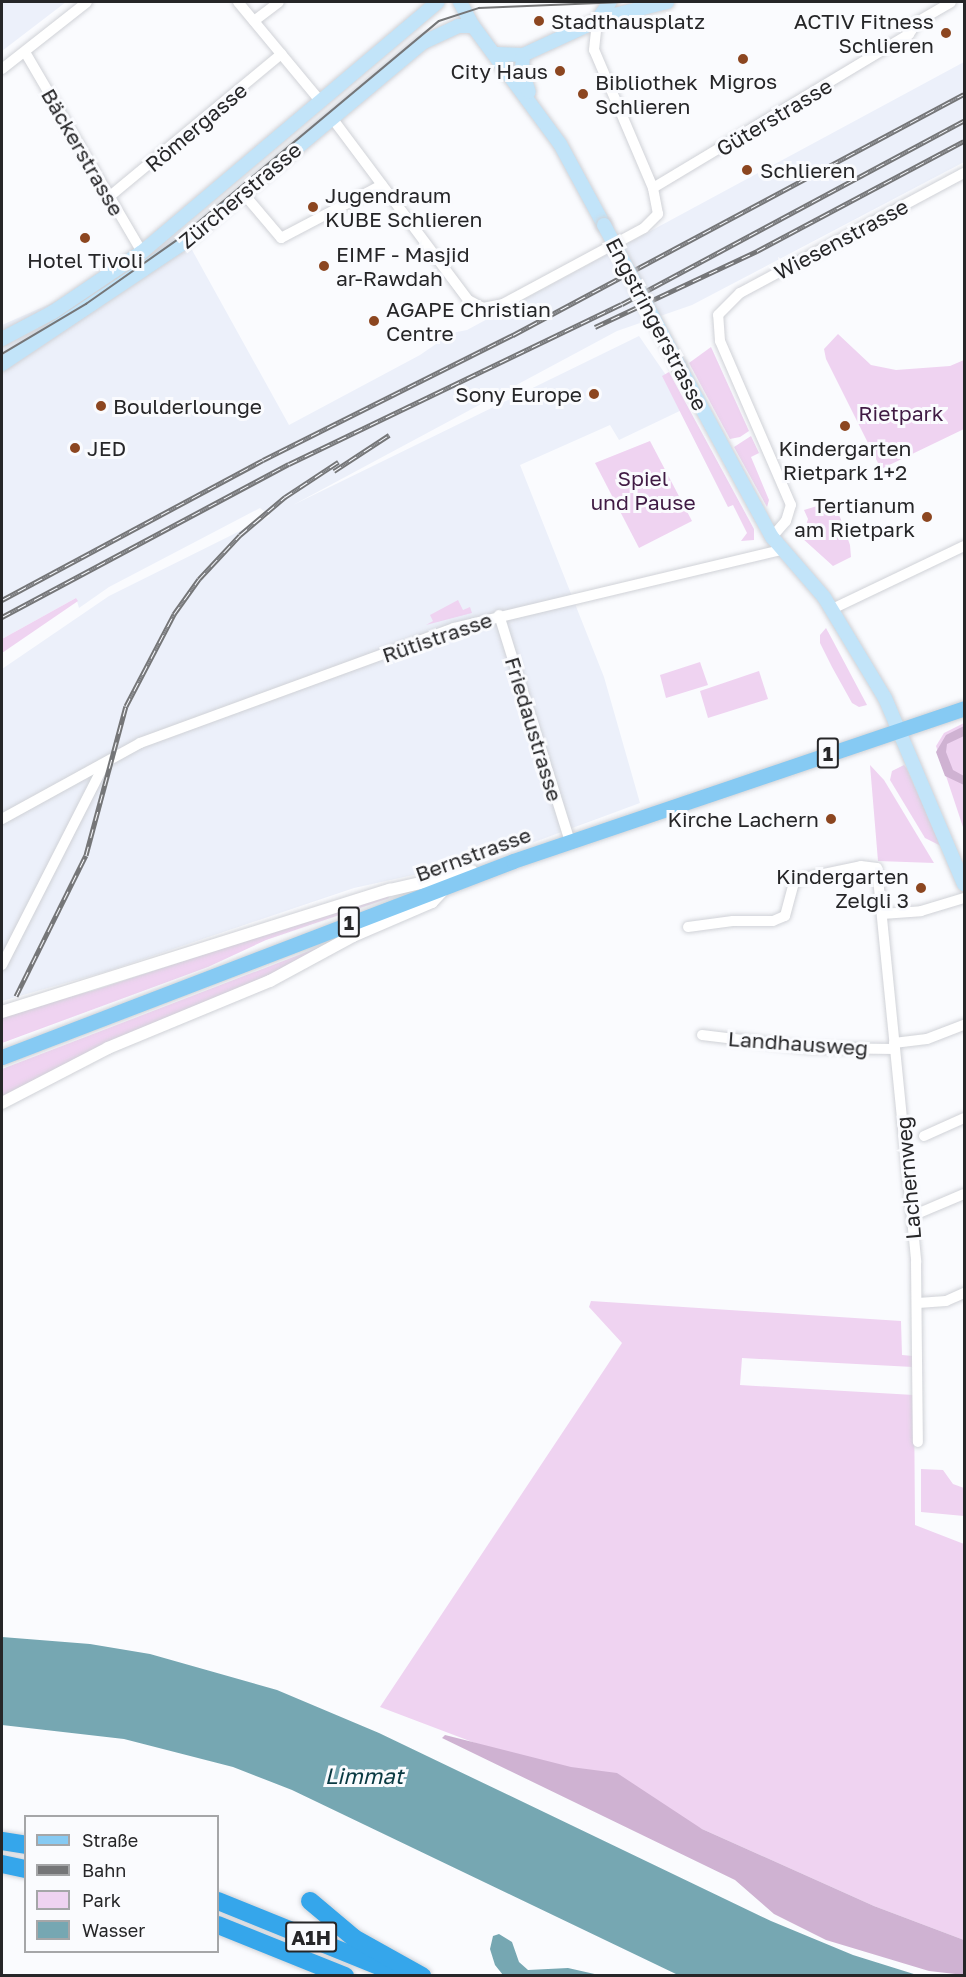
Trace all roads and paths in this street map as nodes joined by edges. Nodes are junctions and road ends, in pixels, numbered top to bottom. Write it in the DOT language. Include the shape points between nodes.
graph roads {
  1 [pos="87,2"];
  2 [pos="238,2"];
  3 [pos="279,2"];
  4 [pos="438,2"];
  5 [pos="460,2"];
  6 [pos="610,2"];
  7 [pos="667,2"];
  8 [pos="951,2"];
  9 [pos="600,20"];
  10 [pos="254,21"];
  11 [pos="473,26"];
  12 [pos="25,52"];
  13 [pos="281,54"];
  14 [pos="496,54"];
  15 [pos="523,55"];
  16 [pos="2,69"];
  17 [pos="321,102"];
  18 [pos="539,113"];
  19 [pos="332,118"];
  20 [pos="964,173"];
  21 [pos="382,184"];
  22 [pos="653,188"];
  23 [pos="243,193"];
  24 [pos="109,197"];
  25 [pos="142,252"];
  26 [pos="721,310"];
  27 [pos="2,339"];
  28 [pos="2,364"];
  29 [pos="772,537"];
  30 [pos="964,546"];
  31 [pos="781,550"];
  32 [pos="832,609"];
  33 [pos="499,615"];
  34 [pos="964,708"];
  35 [pos="900,729"];
  36 [pos="106,762"];
  37 [pos="2,819"];
  38 [pos="570,842"];
  39 [pos="502,864"];
  40 [pos="963,876"];
  41 [pos="448,884"];
  42 [pos="964,898"];
  43 [pos="882,914"];
  44 [pos="688,927"];
  45 [pos="2,965"];
  46 [pos="2,1012"];
  47 [pos="964,1025"];
  48 [pos="702,1035"];
  49 [pos="894,1046"];
  50 [pos="2,1057"];
  51 [pos="2,1103"];
  52 [pos="964,1118"];
  53 [pos="924,1136"];
  54 [pos="964,1194"];
  55 [pos="912,1216"];
  56 [pos="964,1293"];
  57 [pos="918,1303"];
  58 [pos="918,1442"];
  59 [pos="2,1841"];
  60 [pos="24,1845"];
  61 [pos="2,1864"];
  62 [pos="24,1869"];
  63 [pos="310,1900"];
  64 [pos="219,1901"];
  65 [pos="219,1925"];
  66 [pos="345,1976"];
  67 [pos="404,1976"];
  68 [pos="422,1976"];
  1 -- 12 [label="street"];
  2 -- 10 [label="street"];
  3 -- 10 [label="street"];
  4 -- 17 [label="main road, Zürcherstrasse"];
  5 -- 11 [label="main road"];
  6 -- 9 [label="main road"];
  7 -- 9 [label="main road"];
  8 -- 22 [label="street, Güterstrasse" via="917,22 909,34"];
  9 -- 15 [label="main road"];
  9 -- 22 [label="street" via="594,50"];
  10 -- 13 [label="street"];
  11 -- 14 [label="main road"];
  11 -- 19 [label="main road, Zürcherstrasse" via="458,26 422,43"];
  12 -- 16 [label="street"];
  12 -- 24 [label="street, Bäckerstrasse"];
  13 -- 17 [label="street"];
  13 -- 24 [label="street, Römergasse"];
  14 -- 15 [label="main road"];
  14 -- 18 [label="main road, Engstringerstrasse"];
  15 -- 18 [label="main road, Engstringerstrasse" via="523,79"];
  17 -- 25 [label="main road, Zürcherstrasse"];
  18 -- 29 [label="main road, Engstringerstrasse, bridge" via="604,225"];
  19 -- 21 [label="street"];
  19 -- 23 [label="main road, Zürcherstrasse"];
  20 -- 26 [label="street, Wiesenstrasse" via="762,281"];
  21 -- 22 [label="street" via="465,297 477,306 490,308 518,297 649,225 659,211"];
  21 -- 23 [label="street" via="281,238"];
  23 -- 28 [label="main road, Zürcherstrasse" via="140,275"];
  24 -- 25 [label="street, Bäckerstrasse"];
  25 -- 27 [label="main road, Zürcherstrasse" via="53,312"];
  26 -- 29 [label="street, Engstringerstrasse" via="716,321 718,336 791,505 786,521"];
  29 -- 31 [label="main road, Engstringerstrasse"];
  30 -- 32 [label="street"];
  31 -- 32 [label="main road, Engstringerstrasse"];
  31 -- 33 [label="street, Rütistrasse"];
  32 -- 35 [label="main road, Engstringerstrasse"];
  33 -- 36 [label="street, Rütistrasse" via="148,740"];
  33 -- 38 [label="street, Friedaustrasse"];
  34 -- 35 [label="main road, Bernstrasse / 1"];
  35 -- 38 [label="main road, Bernstrasse / 1"];
  35 -- 40 [label="main road, Engstringerstrasse"];
  36 -- 37 [label="street, Rütistrasse"];
  36 -- 45 [label="street"];
  38 -- 39 [label="main road, Bernstrasse / 1"];
  39 -- 41 [label="main road, Bernstrasse / 1"];
  39 -- 46 [label="street" via="390,890"];
  41 -- 50 [label="main road, Bernstrasse / 1"];
  41 -- 51 [label="street" via="432,902 353,936 270,981 76,1063"];
  42 -- 43 [label="street" via="921,911"];
  43 -- 44 [label="street, Lachernweg" via="877,868 861,866 800,879 794,883 785,916 773,921"];
  43 -- 49 [label="street, Lachernweg"];
  47 -- 49 [label="street, Landhausweg"];
  48 -- 49 [label="street, Landhausweg" via="810,1048"];
  49 -- 55 [label="street, Lachernweg"];
  52 -- 53 [label="street"];
  54 -- 55 [label="street"];
  55 -- 57 [label="street, Lachernweg"];
  56 -- 57 [label="street" via="946,1301"];
  57 -- 58 [label="street, Lachernweg"];
  59 -- 60 [label="highway"];
  61 -- 62 [label="highway"];
  63 -- 68 [label="highway" via="354,1938"];
  64 -- 67 [label="highway, A1H"];
  65 -- 66 [label="highway, A1H"];
}
